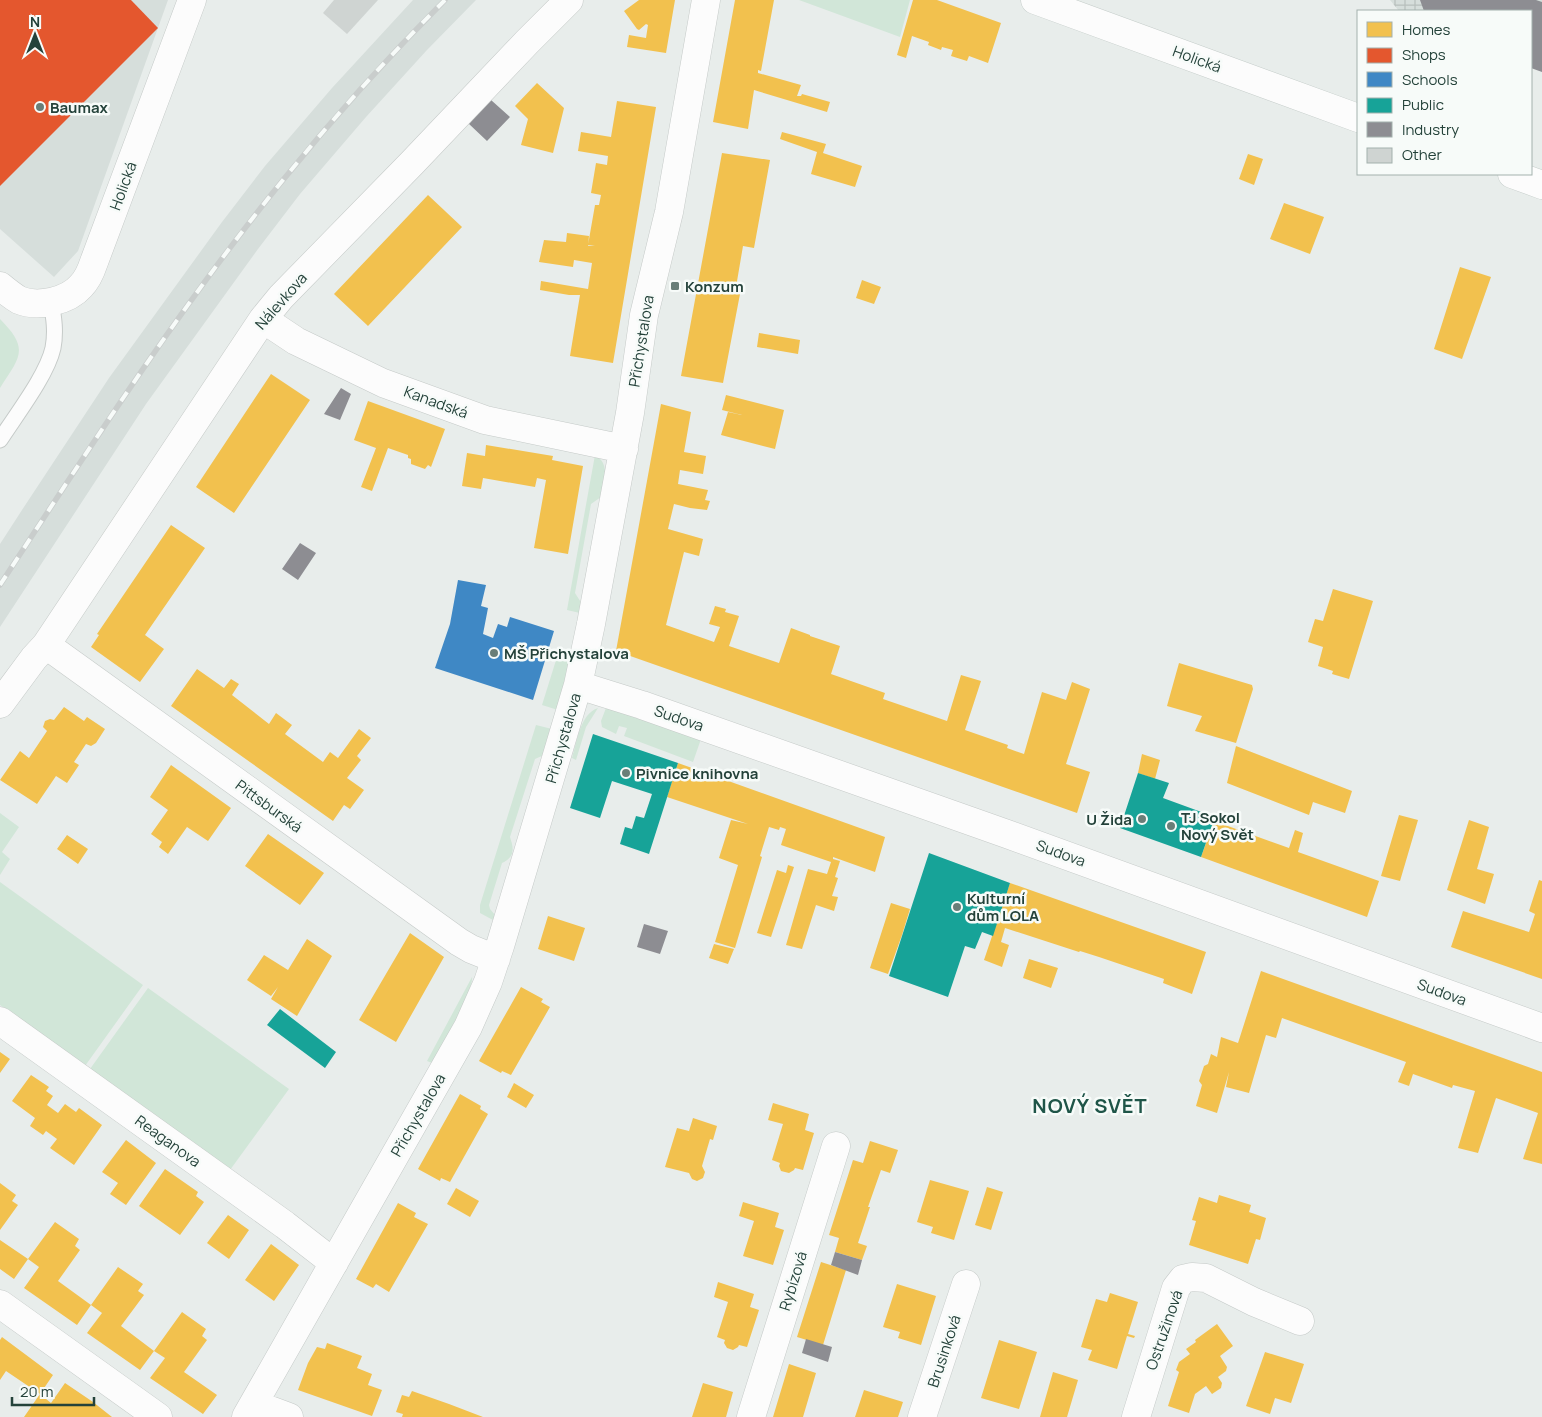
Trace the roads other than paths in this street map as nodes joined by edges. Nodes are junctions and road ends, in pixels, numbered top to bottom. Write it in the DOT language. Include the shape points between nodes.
graph roads {
  1 [pos="192,0"];
  2 [pos="569,0"];
  3 [pos="706,0"];
  4 [pos="1035,0"];
  5 [pos="1357,118"];
  6 [pos="1515,175"];
  7 [pos="1542,185"];
  8 [pos="0,286"];
  9 [pos="51,302"];
  10 [pos="263,318"];
  11 [pos="0,440"];
  12 [pos="624,448"];
  13 [pos="46,645"];
  14 [pos="578,685"];
  15 [pos="0,704"];
  16 [pos="496,959"];
  17 [pos="0,1021"];
  18 [pos="1542,1028"];
  19 [pos="836,1146"];
  20 [pos="334,1263"];
  21 [pos="966,1284"];
  22 [pos="0,1304"];
  23 [pos="1300,1321"];
  24 [pos="250,1410"];
  25 [pos="158,1417"];
  26 [pos="289,1417"];
  27 [pos="751,1417"];
  28 [pos="922,1417"];
  29 [pos="1136,1417"];
  1 -- 9 [label="street, Holická" via="89,275 74,292"];
  2 -- 10 [label="street, Nálevkova"];
  3 -- 12 [label="street, Přichystalova" via="669,212 644,315"];
  4 -- 5 [label="street, Holická"];
  6 -- 7 [label="street"];
  8 -- 9 [label="street, Holická" via="20,300"];
  9 -- 11 [label="lane" via="55,326 50,357"];
  10 -- 12 [label="street, Kanadská" via="296,341 383,383 485,420"];
  10 -- 13 [label="street, Nálevkova"];
  12 -- 14 [label="street, Přichystalova"];
  13 -- 15 [label="street, Nálevkova"];
  13 -- 16 [label="street, Pittsburská" via="459,942"];
  14 -- 16 [label="street, Přichystalova"];
  14 -- 18 [label="street, Sudova" via="1008,834"];
  16 -- 20 [label="street, Přichystalova" via="468,1027"];
  17 -- 20 [label="street, Reaganova"];
  19 -- 27 [label="street, Rybízová"];
  20 -- 24 [label="street, Přichystalova"];
  21 -- 28 [label="street, Brusinková"];
  22 -- 25 [label="street"];
  23 -- 29 [label="street, Ostružinová" via="1206,1278 1183,1279 1176,1288"];
  24 -- 26 [label="street"];
}
